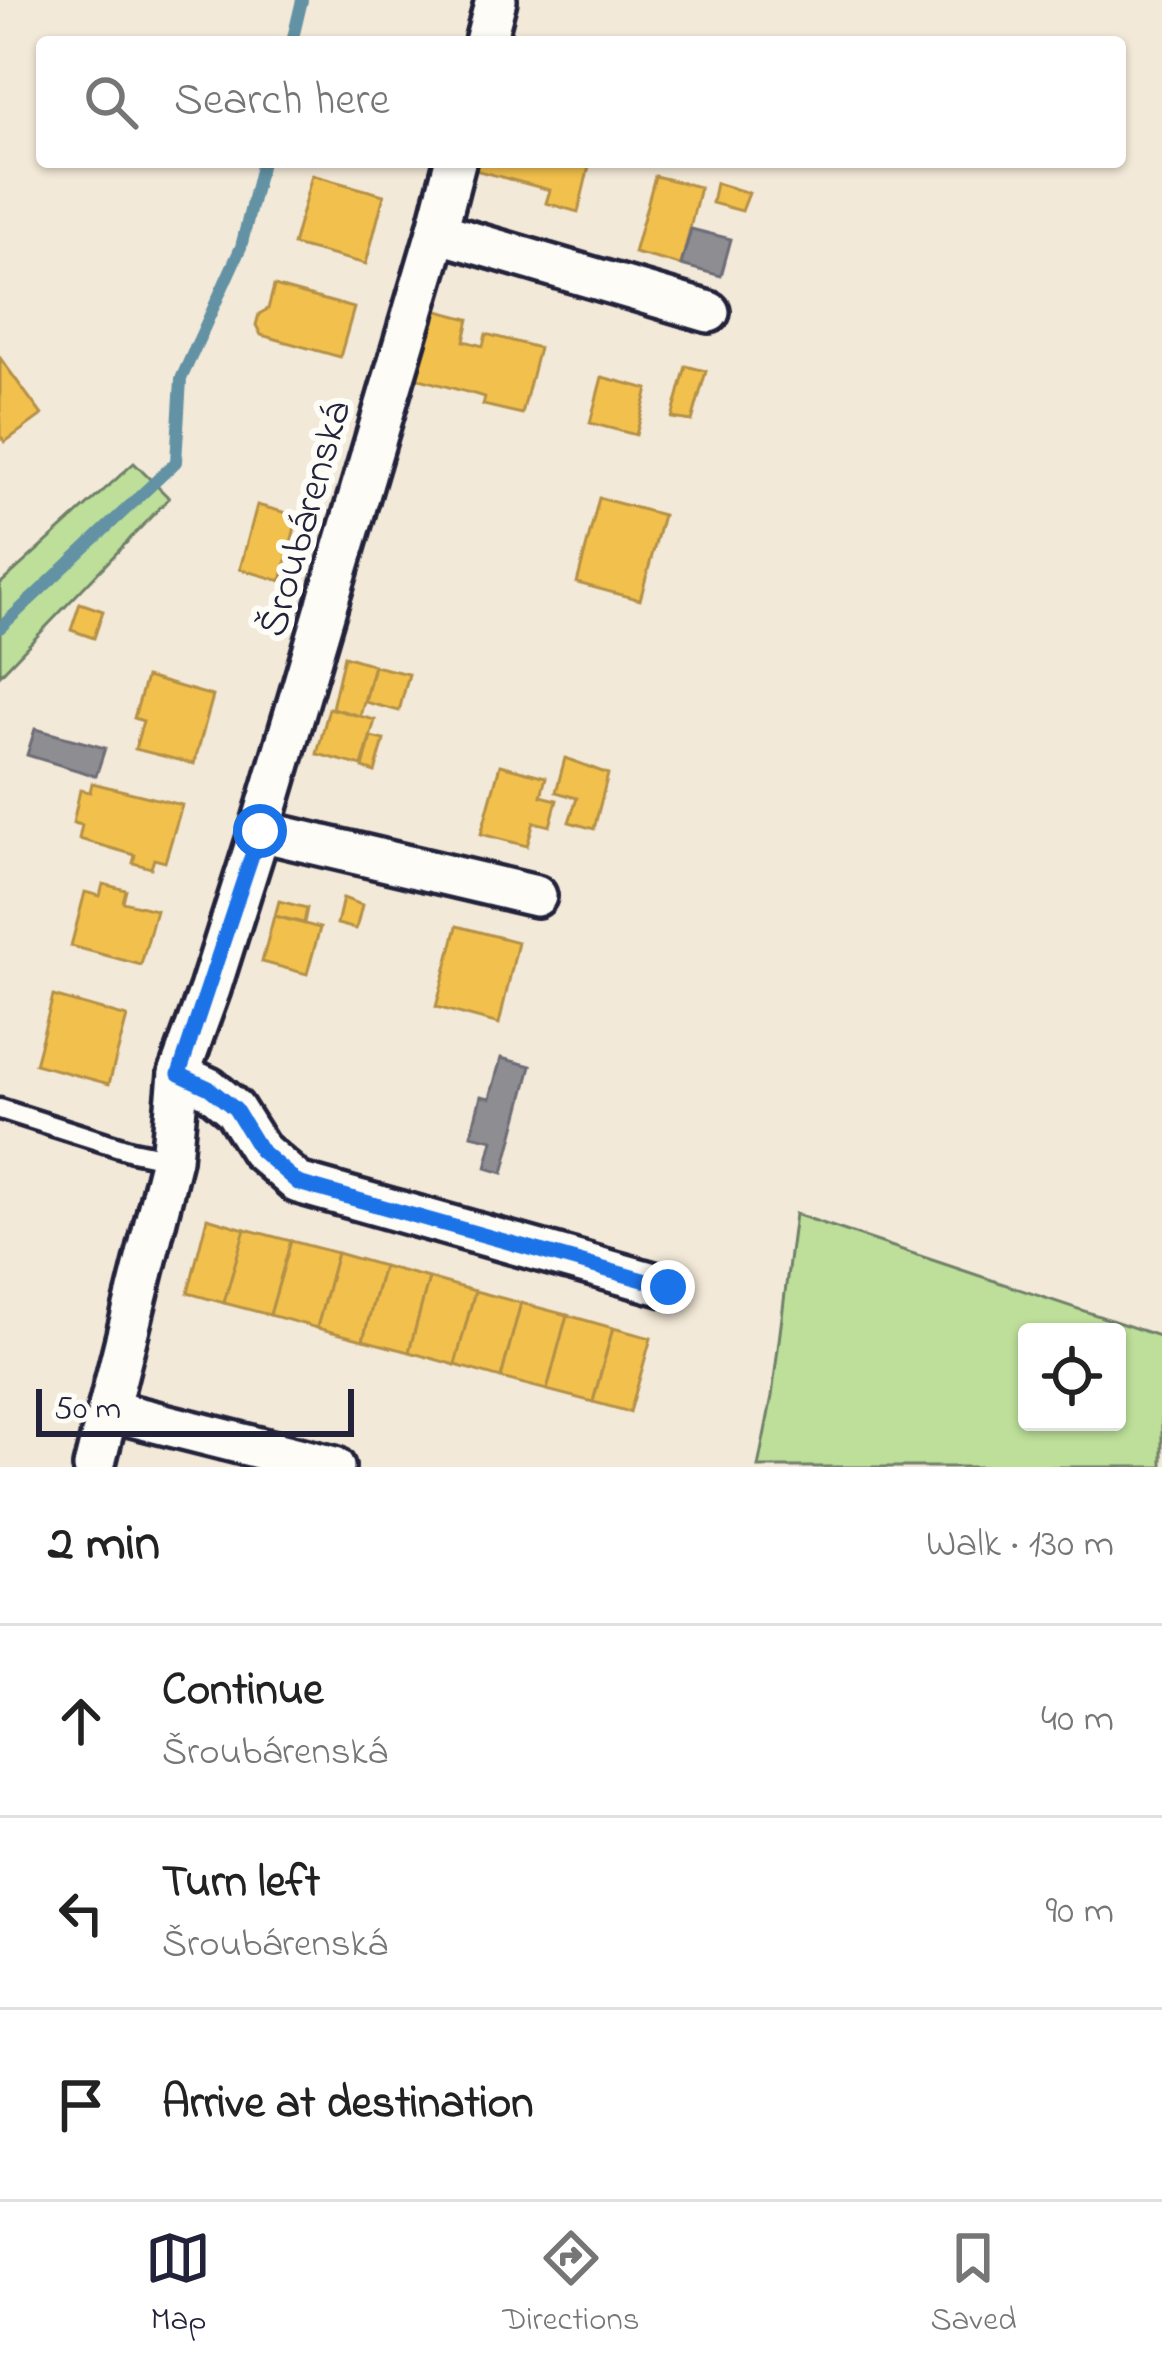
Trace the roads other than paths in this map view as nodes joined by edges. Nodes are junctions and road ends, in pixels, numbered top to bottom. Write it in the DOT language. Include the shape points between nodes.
graph roads {
  1 [pos="496,0"];
  2 [pos="487,36"];
  3 [pos="453,168"];
  4 [pos="437,232"];
  5 [pos="709,313"];
  6 [pos="260,831"];
  7 [pos="536,896"];
  8 [pos="179,1074"];
  9 [pos="0,1109"];
  10 [pos="171,1159"];
  11 [pos="668,1287"];
  12 [pos="108,1410"];
  13 [pos="94,1467"];
  14 [pos="334,1467"];
  1 -- 2 [label="street"];
  3 -- 4 [label="street, Šroubárenská"];
  4 -- 5 [label="street"];
  4 -- 6 [label="street, Šroubárenská"];
  6 -- 7 [label="street"];
  6 -- 8 [label="street, Šroubárenská"];
  8 -- 10 [label="street, Šroubárenská"];
  8 -- 11 [label="street" via="235,1109 260,1150 298,1183"];
  9 -- 10 [label="lane"];
  10 -- 12 [label="street, Šroubárenská"];
  12 -- 13 [label="street, Šroubárenská"];
  12 -- 14 [label="street"];
}
